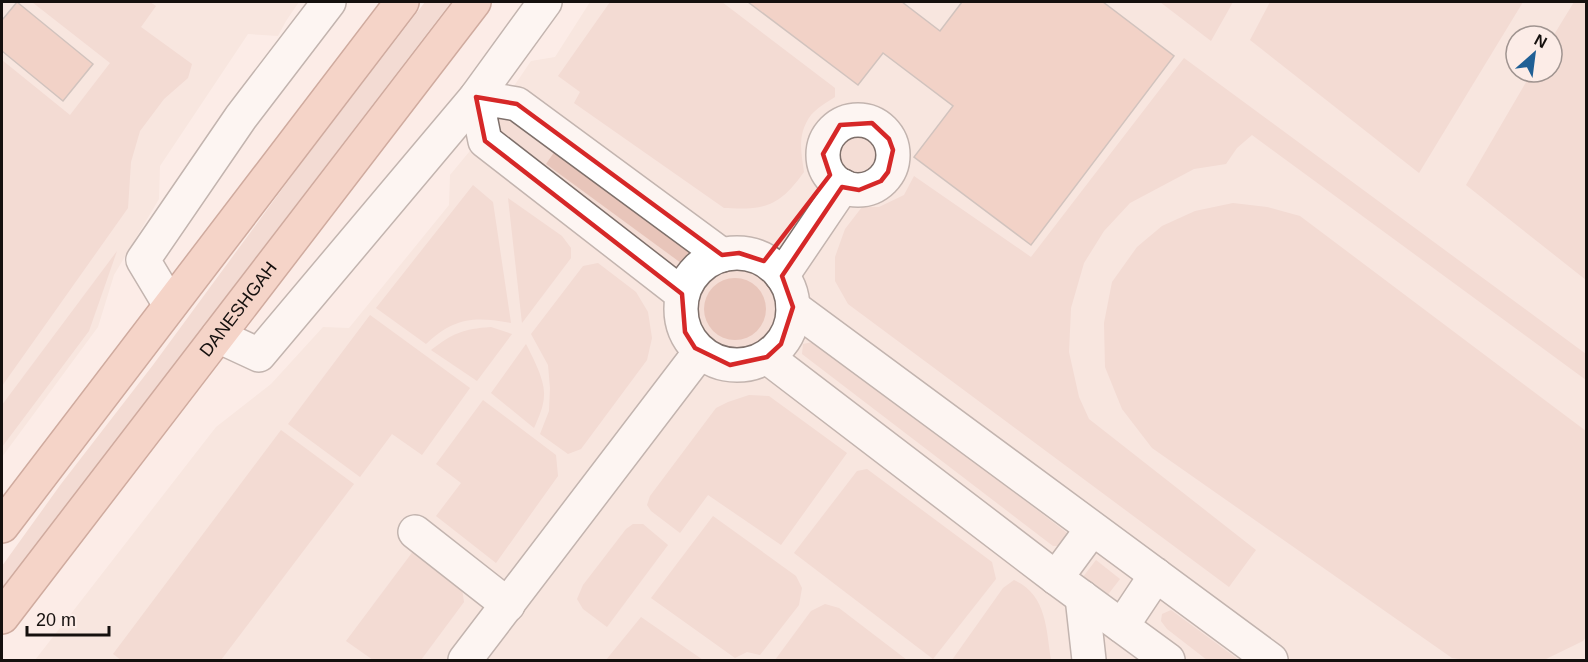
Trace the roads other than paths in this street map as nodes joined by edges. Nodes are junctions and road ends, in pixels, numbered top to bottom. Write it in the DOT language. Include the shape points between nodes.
graph roads {
  1 [pos="329,2"];
  2 [pos="402,2"];
  3 [pos="474,2"];
  4 [pos="545,2"];
  5 [pos="476,97"];
  6 [pos="836,180"];
  7 [pos="722,255"];
  8 [pos="773,268"];
  9 [pos="682,294"];
  10 [pos="170,305"];
  11 [pos="793,307"];
  12 [pos="218,336"];
  13 [pos="700,352"];
  14 [pos="767,357"];
  15 [pos="2,526"];
  16 [pos="1092,529"];
  17 [pos="415,532"];
  18 [pos="1156,575"];
  19 [pos="1069,588"];
  20 [pos="508,605"];
  21 [pos="2,617"];
  22 [pos="1131,641"];
  23 [pos="465,660"];
  24 [pos="1089,660"];
  25 [pos="1168,660"];
  26 [pos="1271,660"];
  1 -- 10 [label="street" via="241,117 143,260"];
  2 -- 10 [label="main road"];
  3 -- 12 [label="main road, DANESHGAH"];
  4 -- 5 [label="street"];
  5 -- 7 [label="street" via="517,104"];
  5 -- 9 [label="street" via="485,141"];
  5 -- 12 [label="street" via="259,355"];
  6 -- 8 [label="street"];
  7 -- 8 [label="street" via="756,256"];
  7 -- 9 [label="street" via="691,276"];
  8 -- 11 [label="street" via="790,291"];
  9 -- 13 [label="street" via="680,313 685,332"];
  10 -- 15 [label="main road"];
  11 -- 14 [label="street" via="791,327"];
  11 -- 16 [label="street"];
  12 -- 21 [label="main road, DANESHGAH"];
  13 -- 14 [label="street" via="730,365 749,364"];
  13 -- 20 [label="street"];
  14 -- 19 [label="street"];
  16 -- 18 [label="street"];
  16 -- 19 [label="street"];
  17 -- 20 [label="street"];
  18 -- 22 [label="street"];
  18 -- 26 [label="street"];
  19 -- 22 [label="street"];
  19 -- 24 [label="street"];
  20 -- 23 [label="street"];
  22 -- 25 [label="street"];
}
